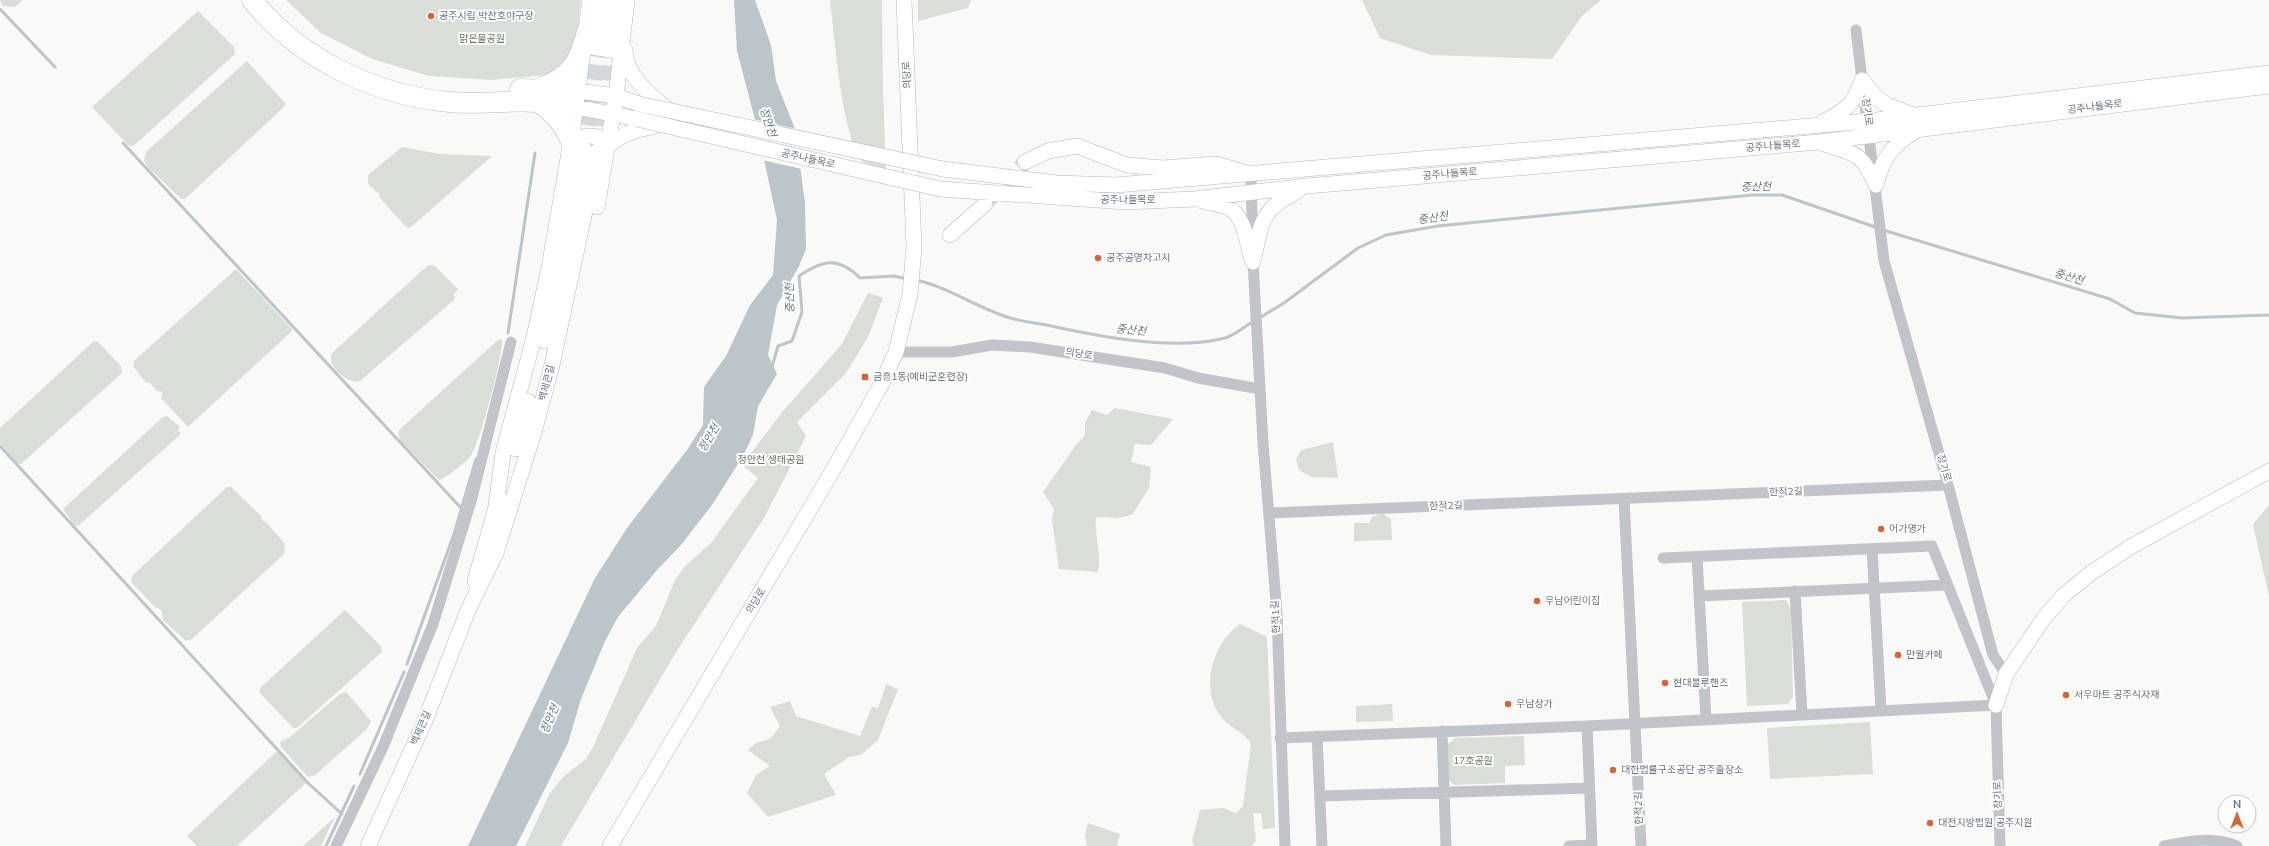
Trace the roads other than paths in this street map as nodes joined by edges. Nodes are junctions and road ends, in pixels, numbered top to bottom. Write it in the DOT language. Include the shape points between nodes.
graph roads {
  1 [pos="252,0"];
  2 [pos="270,0"];
  3 [pos="590,0"];
  4 [pos="604,0"];
  5 [pos="616,0"];
  6 [pos="627,0"];
  7 [pos="904,0"];
  8 [pos="1856,30"];
  9 [pos="606,38"];
  10 [pos="2269,73"];
  11 [pos="1862,80"];
  12 [pos="2269,86"];
  13 [pos="537,95"];
  14 [pos="616,96"];
  15 [pos="577,99"];
  16 [pos="666,109"];
  17 [pos="613,114"];
  18 [pos="1868,121"];
  19 [pos="1915,122"];
  20 [pos="636,124"];
  21 [pos="1817,125"];
  22 [pos="1870,136"];
  23 [pos="1819,142"];
  24 [pos="590,147"];
  25 [pos="1024,162"];
  26 [pos="1251,175"];
  27 [pos="1307,186"];
  28 [pos="1877,189"];
  29 [pos="1252,192"];
  30 [pos="1194,199"];
  31 [pos="985,204"];
  32 [pos="950,235"];
  33 [pos="1253,262"];
  34 [pos="511,342"];
  35 [pos="896,352"];
  36 [pos="1260,389"];
  37 [pos="2269,471"];
  38 [pos="1948,485"];
  39 [pos="1624,499"];
  40 [pos="502,507"];
  41 [pos="1269,513"];
  42 [pos="1872,549"];
  43 [pos="1697,557"];
  44 [pos="1664,558"];
  45 [pos="1947,584"];
  46 [pos="1874,588"];
  47 [pos="1795,592"];
  48 [pos="1699,596"];
  49 [pos="2006,674"];
  50 [pos="1996,705"];
  51 [pos="1880,710"];
  52 [pos="1802,714"];
  53 [pos="1706,719"];
  54 [pos="1636,723"];
  55 [pos="1586,726"];
  56 [pos="1442,731"];
  57 [pos="1317,736"];
  58 [pos="1280,738"];
  59 [pos="1589,788"];
  60 [pos="1444,793"];
  61 [pos="1320,796"];
  62 [pos="336,846"];
  63 [pos="368,846"];
  64 [pos="610,846"];
  65 [pos="1284,846"];
  66 [pos="1322,846"];
  67 [pos="1446,846"];
  68 [pos="1569,846"];
  69 [pos="1592,846"];
  70 [pos="1641,846"];
  71 [pos="2000,846"];
  72 [pos="2164,846"];
  73 [pos="2237,846"];
  1 -- 13 [label="highway" via="283,32 307,51 375,86 408,96 450,102"];
  2 -- 13 [label="highway" via="314,40 350,61 380,73 411,83 451,89"];
  3 -- 9 [label="main road"];
  4 -- 9 [label="main road"];
  5 -- 9 [label="main road"];
  6 -- 9 [label="main road"];
  7 -- 35 [label="main road, 의당로" via="914,247 910,294"];
  8 -- 11 [label="street, 장기로"];
  9 -- 13 [label="highway" via="581,53 573,68"];
  9 -- 14 [label="main road"];
  9 -- 15 [label="main road"];
  9 -- 16 [label="main road" via="641,87"];
  10 -- 19 [label="main road, 공주나들목로"];
  11 -- 18 [label="street, 장기로"];
  11 -- 19 [label="main road" via="1877,98"];
  11 -- 21 [label="main road" via="1851,105"];
  12 -- 19 [label="main road, 공주나들목로"];
  13 -- 15 [label="highway"];
  13 -- 24 [label="highway" via="560,121"];
  14 -- 15 [label="main road, 공주나들목로"];
  14 -- 16 [label="main road, 공주나들목로, bridge"];
  14 -- 17 [label="main road"];
  15 -- 17 [label="main road, 공주나들목로"];
  15 -- 24 [label="main road"];
  16 -- 26 [label="main road, 공주나들목로, bridge" via="943,169 1056,183 1116,185"];
  17 -- 20 [label="main road, 공주나들목로"];
  17 -- 24 [label="main road"];
  18 -- 19 [label="main road, 공주나들목로"];
  18 -- 21 [label="main road, 공주나들목로"];
  18 -- 22 [label="street, 장기로"];
  19 -- 22 [label="main road, 공주나들목로"];
  19 -- 28 [label="main road" via="1884,158"];
  20 -- 24 [label="main road" via="619,137"];
  20 -- 30 [label="main road, 공주나들목로, bridge" via="660,125 940,189 1126,202"];
  21 -- 26 [label="main road, 공주나들목로"];
  22 -- 23 [label="main road, 공주나들목로"];
  22 -- 28 [label="street, 장기로"];
  23 -- 27 [label="main road, 공주나들목로"];
  23 -- 28 [label="main road" via="1864,160"];
  24 -- 40 [label="main road, 백제큰길" via="552,365 535,428"];
  24 -- 40 [label="main road" via="544,291 503,453"];
  25 -- 26 [label="main road" via="1048,151 1077,146 1127,165 1163,168 1216,164"];
  26 -- 29 [label="street, 한적1길"];
  27 -- 29 [label="main road, 공주나들목로"];
  27 -- 33 [label="main road" via="1285,197 1268,211 1262,222"];
  28 -- 38 [label="street, 장기로" via="1884,260"];
  29 -- 30 [label="main road, 공주나들목로"];
  29 -- 33 [label="street, 한적1길"];
  30 -- 33 [label="main road" via="1227,207 1237,214 1243,225"];
  31 -- 32 [label="main road"];
  33 -- 36 [label="street, 한적1길"];
  34 -- 62 [label="street" via="472,498 433,624 382,747"];
  35 -- 36 [label="street, 의당로" via="952,352 992,346 1030,347 1165,368 1198,378"];
  35 -- 64 [label="main road, 의당로" via="882,383 836,465"];
  36 -- 41 [label="street, 한적1길"];
  37 -- 49 [label="main road, 장기로" via="2132,546 2091,573 2064,595 2044,618"];
  38 -- 39 [label="street, 한적2길"];
  38 -- 49 [label="street, 장기로" via="1993,655"];
  39 -- 41 [label="street, 한적2길"];
  39 -- 54 [label="street, 한적2길"];
  40 -- 63 [label="main road, 백제큰길" via="496,553 469,608 424,723"];
  41 -- 58 [label="street, 한적1길" via="1277,614"];
  42 -- 43 [label="street"];
  42 -- 45 [label="street" via="1932,546"];
  42 -- 46 [label="street"];
  43 -- 44 [label="street"];
  43 -- 48 [label="street"];
  45 -- 46 [label="street"];
  45 -- 50 [label="street"];
  46 -- 47 [label="street"];
  46 -- 51 [label="street"];
  47 -- 48 [label="street"];
  47 -- 52 [label="street"];
  48 -- 53 [label="street"];
  49 -- 50 [label="main road, 장기로"];
  50 -- 51 [label="street"];
  50 -- 71 [label="street, 장기로"];
  51 -- 52 [label="street"];
  52 -- 53 [label="street"];
  53 -- 54 [label="street"];
  54 -- 55 [label="street"];
  54 -- 70 [label="street, 한적2길"];
  55 -- 56 [label="street"];
  55 -- 59 [label="street"];
  56 -- 57 [label="street"];
  56 -- 60 [label="street"];
  57 -- 58 [label="street"];
  57 -- 61 [label="street"];
  58 -- 65 [label="street, 한적1길"];
  59 -- 60 [label="street"];
  59 -- 69 [label="street"];
  60 -- 61 [label="street"];
  60 -- 67 [label="street"];
  61 -- 66 [label="street"];
  68 -- 69 [label="street"];
  72 -- 73 [label="street" via="2212,840"];
}
